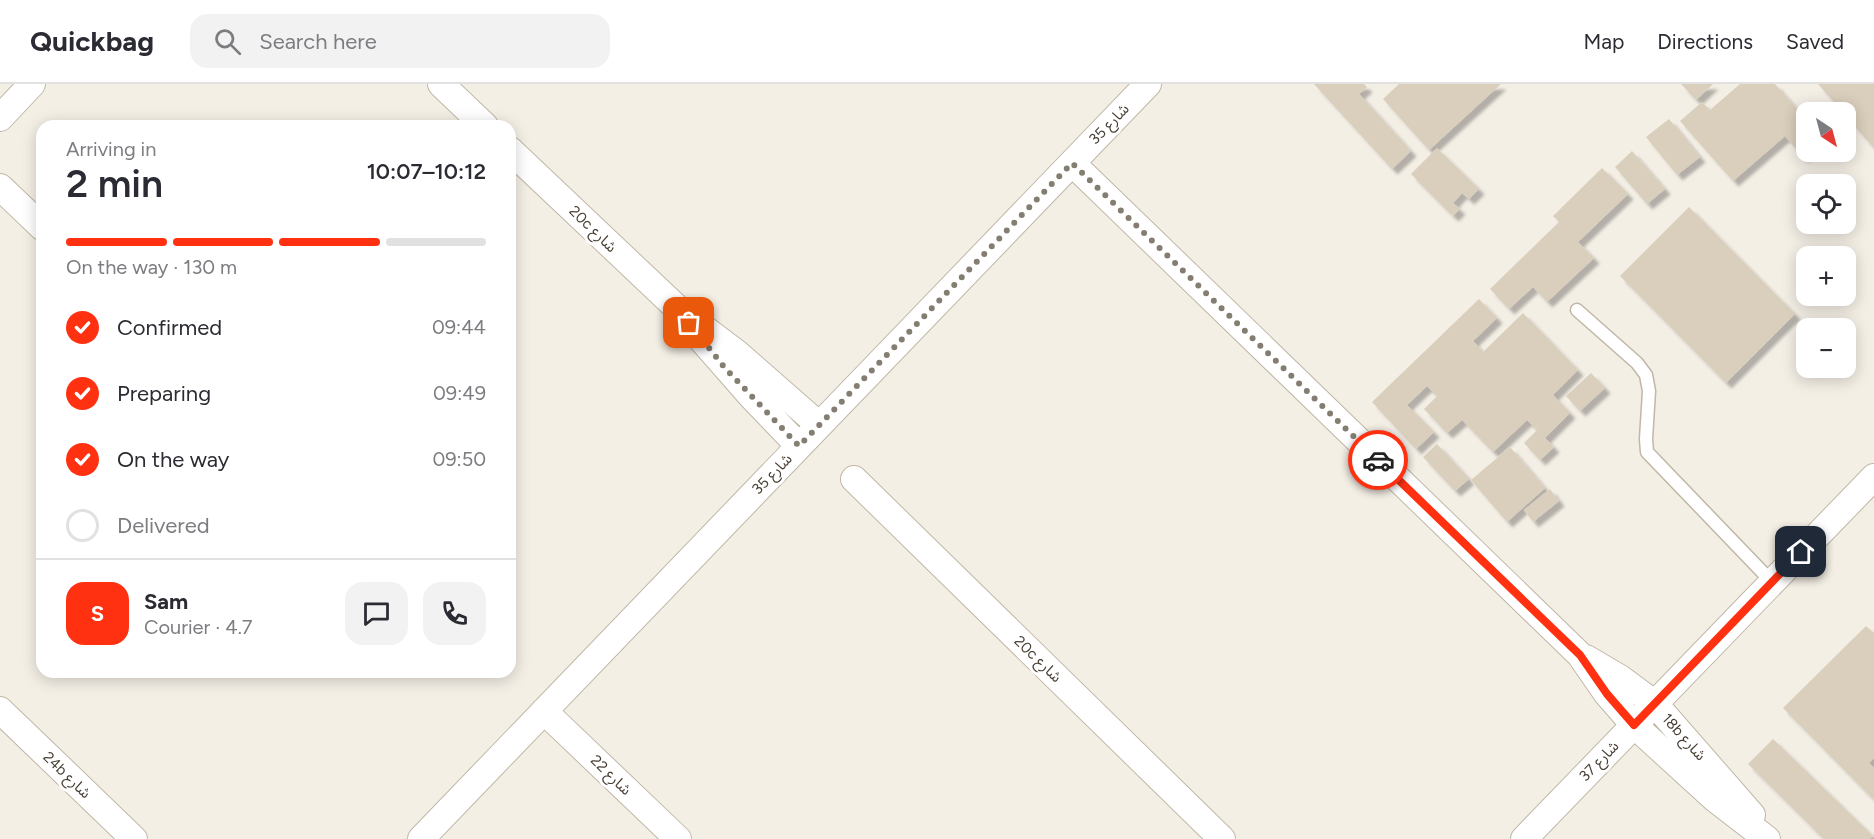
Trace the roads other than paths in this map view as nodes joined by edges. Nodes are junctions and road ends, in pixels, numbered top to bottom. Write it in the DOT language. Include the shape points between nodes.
graph roads {
  1 [pos="32,84"];
  2 [pos="441,84"];
  3 [pos="1148,84"];
  4 [pos="0,118"];
  5 [pos="479,120"];
  6 [pos="516,156"];
  7 [pos="1072,163"];
  8 [pos="0,186"];
  9 [pos="36,220"];
  10 [pos="677,308"];
  11 [pos="1576,310"];
  12 [pos="819,425"];
  13 [pos="799,446"];
  14 [pos="1874,477"];
  15 [pos="854,479"];
  16 [pos="1772,582"];
  17 [pos="1580,655"];
  18 [pos="1655,704"];
  19 [pos="0,710"];
  20 [pos="544,711"];
  21 [pos="1634,725"];
  22 [pos="134,839"];
  23 [pos="421,839"];
  24 [pos="678,839"];
  25 [pos="1222,839"];
  26 [pos="1524,839"];
  27 [pos="1769,839"];
  1 -- 4 [label="street"];
  2 -- 5 [label="street"];
  3 -- 7 [label="street, شارع 35"];
  6 -- 10 [label="street, 20c شارع"];
  7 -- 12 [label="street, شارع 35"];
  7 -- 17 [label="street, 18b شارع"];
  8 -- 9 [label="street"];
  10 -- 12 [label="street, 20c شارع" via="738,354"];
  10 -- 13 [label="street, 20c شارع" via="725,368"];
  11 -- 16 [label="lane" via="1646,375 1647,452"];
  12 -- 13 [label="street, شارع 35"];
  13 -- 20 [label="street, شارع 35"];
  14 -- 16 [label="street, شارع 37"];
  15 -- 25 [label="street, 20c شارع"];
  16 -- 18 [label="street, شارع 37"];
  17 -- 18 [label="street, 18b شارع"];
  17 -- 21 [label="street, 18b شارع"];
  18 -- 21 [label="street, شارع 37"];
  18 -- 27 [label="street, 18b شارع" via="1722,778"];
  19 -- 22 [label="street, 24b شارع"];
  20 -- 23 [label="street, شارع 35"];
  20 -- 24 [label="street, شارع 22"];
  21 -- 26 [label="street, شارع 37"];
  21 -- 27 [label="street, 18b شارع" via="1715,799"];
}
